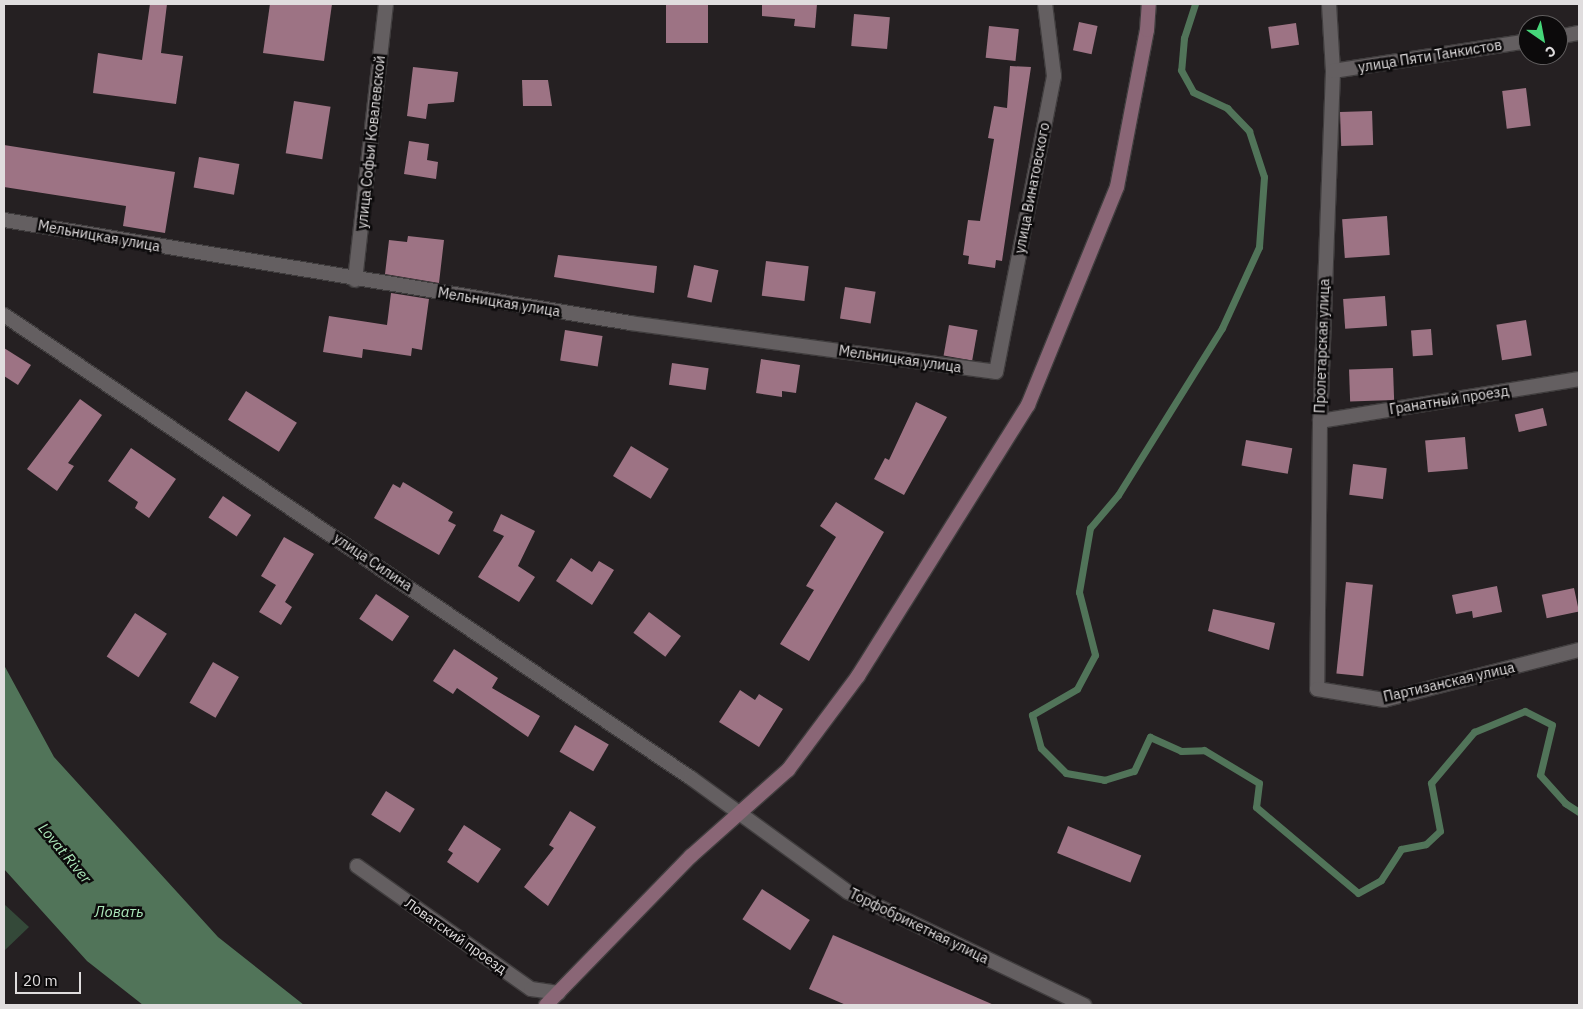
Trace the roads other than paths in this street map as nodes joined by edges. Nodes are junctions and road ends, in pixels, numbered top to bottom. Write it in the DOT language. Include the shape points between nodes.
graph roads {
  1 [pos="386,4"];
  2 [pos="1045,4"];
  3 [pos="1149,4"];
  4 [pos="1329,4"];
  5 [pos="1518,43"];
  6 [pos="1332,71"];
  7 [pos="4,220"];
  8 [pos="355,280"];
  9 [pos="4,315"];
  10 [pos="996,372"];
  11 [pos="1579,380"];
  12 [pos="1320,421"];
  13 [pos="1579,650"];
  14 [pos="1317,688"];
  15 [pos="739,814"];
  16 [pos="357,866"];
  17 [pos="559,993"];
  18 [pos="546,1005"];
  19 [pos="1084,1005"];
  1 -- 8 [label="street, улица Софьи Ковалевской"];
  2 -- 10 [label="street, улица Винатовского" via="1054,76"];
  3 -- 15 [label="main road" via="1148,30 1117,187 1028,405 858,676 788,770"];
  4 -- 6 [label="street, Пролетарская улица"];
  5 -- 6 [label="street, улица Пяти Танкистов"];
  6 -- 12 [label="street, Пролетарская улица"];
  7 -- 8 [label="street, Мельницкая улица"];
  8 -- 10 [label="street, Мельницкая улица"];
  9 -- 15 [label="street, улица Силина"];
  11 -- 12 [label="street, Гранатный проезд"];
  12 -- 14 [label="street, Пролетарская улица"];
  13 -- 14 [label="street, Партизанская улица" via="1384,700"];
  15 -- 17 [label="main road" via="691,856"];
  15 -- 19 [label="street, Торфобрикетная улица" via="848,892"];
  16 -- 17 [label="street, Ловатский проезд" via="531,989"];
  17 -- 18 [label="main road"];
}
